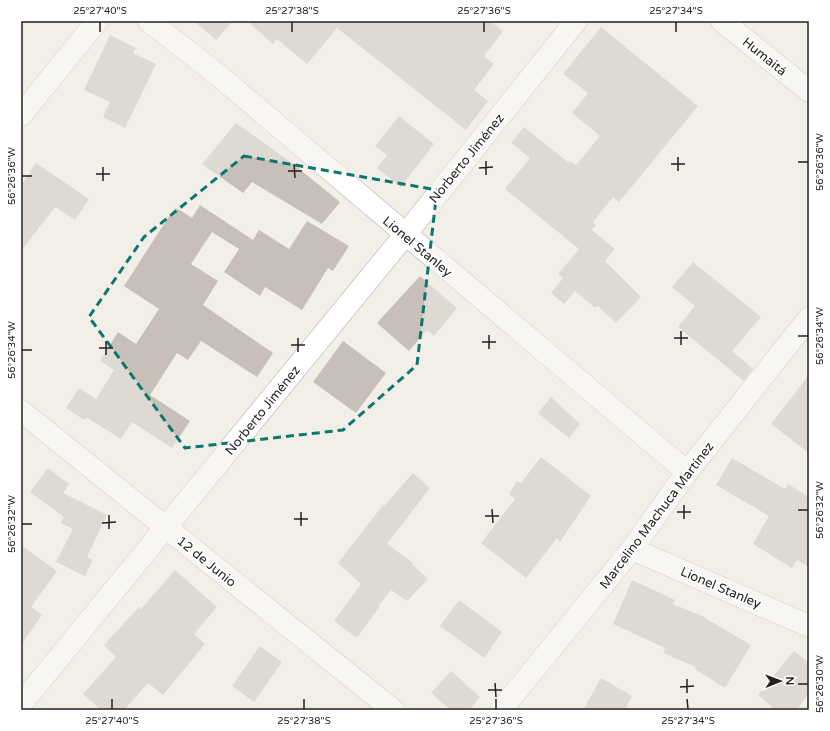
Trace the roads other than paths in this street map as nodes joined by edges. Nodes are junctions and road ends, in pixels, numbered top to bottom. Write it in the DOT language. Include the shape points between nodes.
graph roads {
  1 [pos="97,21"];
  2 [pos="149,21"];
  3 [pos="576,21"];
  4 [pos="722,21"];
  5 [pos="809,91"];
  6 [pos="21,115"];
  7 [pos="405,235"];
  8 [pos="809,318"];
  9 [pos="21,411"];
  10 [pos="687,472"];
  11 [pos="166,527"];
  12 [pos="632,549"];
  13 [pos="809,626"];
  14 [pos="21,704"];
  15 [pos="393,710"];
  16 [pos="501,710"];
  1 -- 6 [label="street"];
  2 -- 7 [label="street, Lionel Stanley" via="218,75"];
  3 -- 7 [label="street, Norberto Jiménez"];
  4 -- 5 [label="street, Humaitá"];
  7 -- 10 [label="street, Lionel Stanley"];
  7 -- 11 [label="street, Norberto Jiménez"];
  8 -- 10 [label="street, Marcelino Machuca Martínez"];
  9 -- 11 [label="street, 12 de Junio"];
  10 -- 12 [label="street, Marcelino Machuca Martínez"];
  11 -- 14 [label="street, Norberto Jiménez"];
  11 -- 15 [label="street, 12 de Junio"];
  12 -- 13 [label="street, Lionel Stanley"];
  12 -- 16 [label="street, Marcelino Machuca Martínez"];
}
